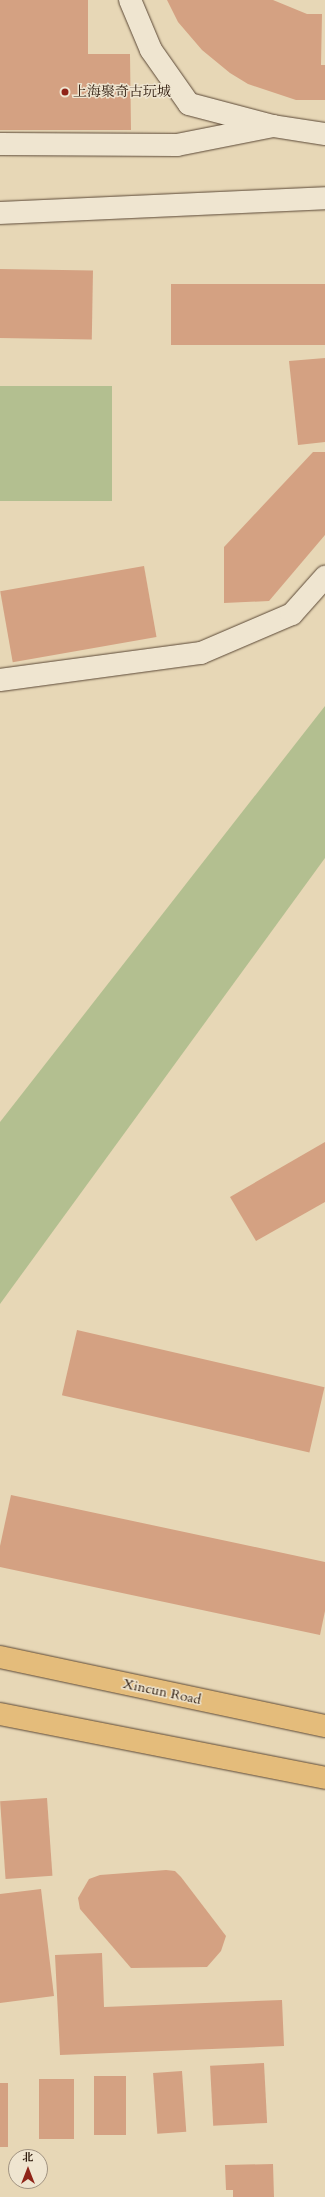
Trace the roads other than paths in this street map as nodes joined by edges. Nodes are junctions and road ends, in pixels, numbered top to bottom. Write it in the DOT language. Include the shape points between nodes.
graph roads {
  1 [pos="130,0"];
  2 [pos="273,126"];
  3 [pos="325,134"];
  4 [pos="0,144"];
  5 [pos="325,198"];
  6 [pos="0,213"];
  7 [pos="325,577"];
  8 [pos="0,680"];
  9 [pos="0,1657"];
  10 [pos="0,1714"];
  11 [pos="325,1726"];
  12 [pos="325,1778"];
  1 -- 2 [label="street" via="151,50 189,104"];
  2 -- 3 [label="street"];
  2 -- 4 [label="street" via="177,146"];
  5 -- 6 [label="street"];
  7 -- 8 [label="street" via="292,614 201,653"];
  9 -- 11 [label="main road, Xincun Road"];
  10 -- 12 [label="main road"];
}
